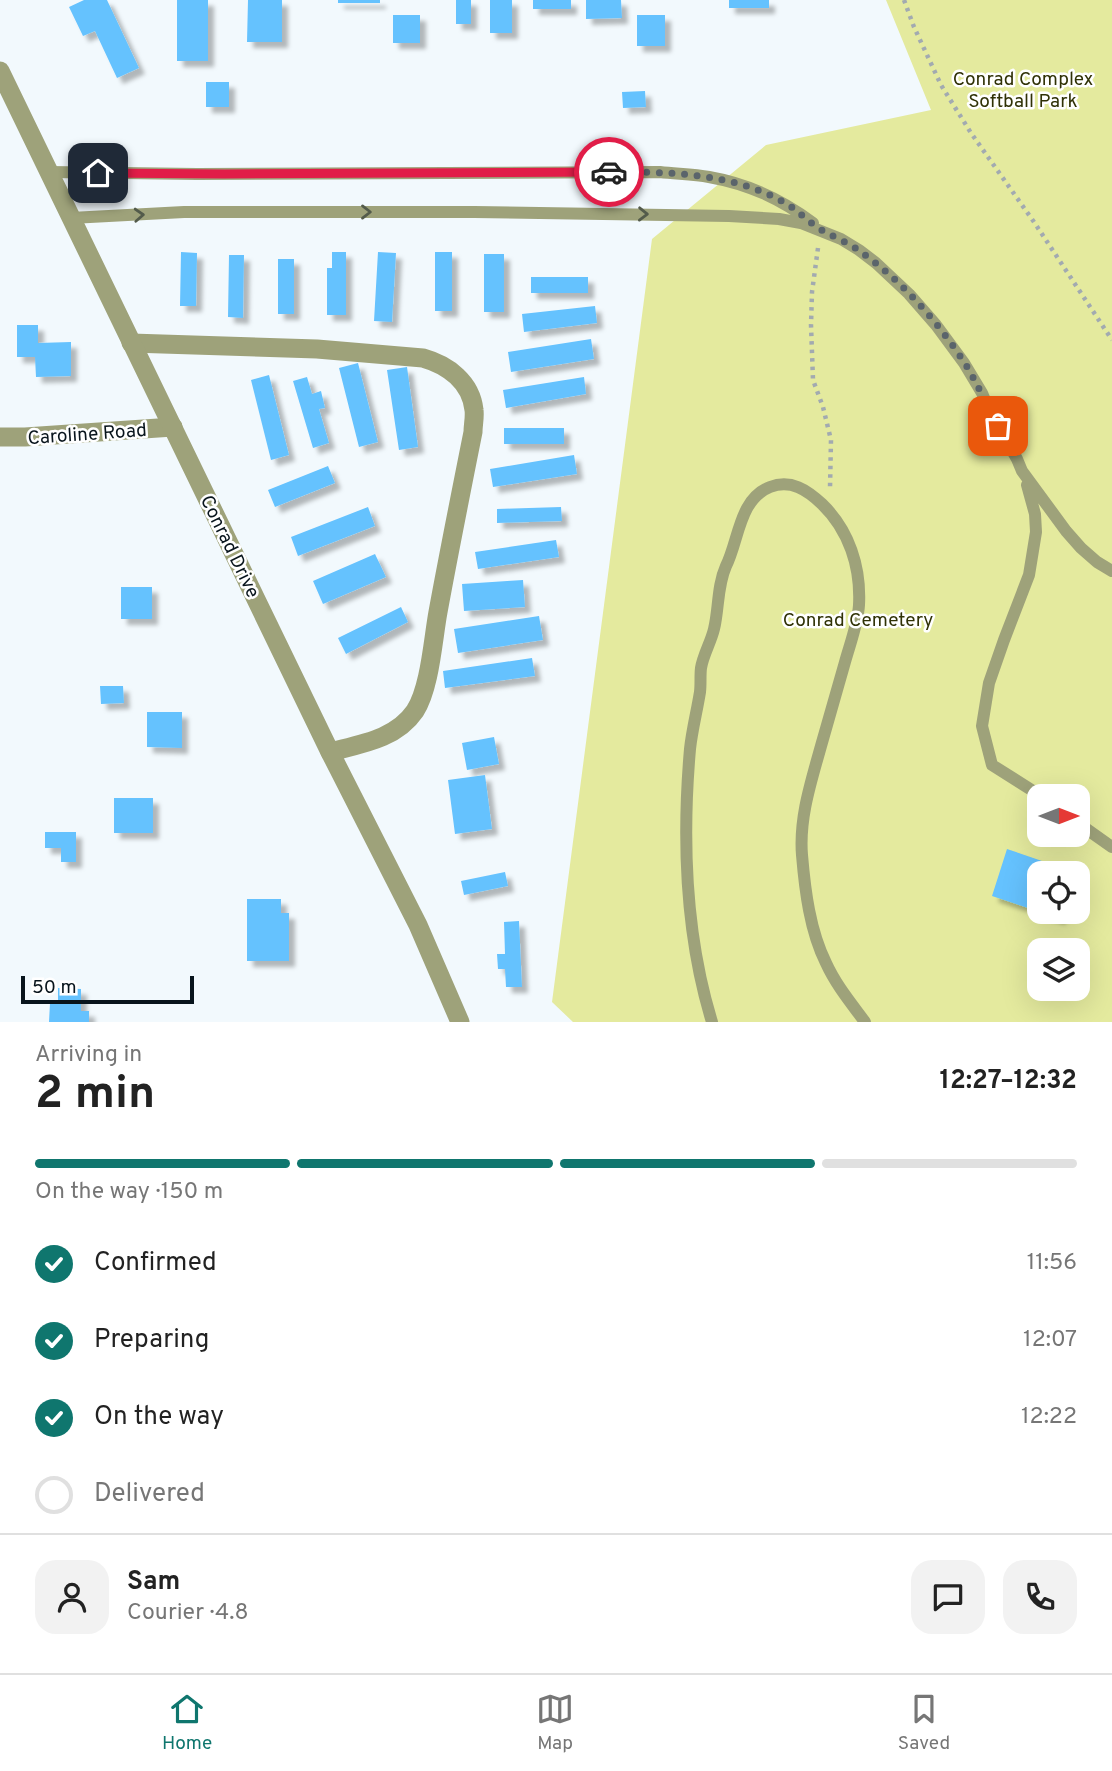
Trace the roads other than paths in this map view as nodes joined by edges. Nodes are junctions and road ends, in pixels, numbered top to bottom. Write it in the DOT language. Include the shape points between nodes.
graph roads {
  1 [pos="0,72"];
  2 [pos="49,172"];
  3 [pos="71,218"];
  4 [pos="821,230"];
  5 [pos="131,343"];
  6 [pos="173,428"];
  7 [pos="0,437"];
  8 [pos="1022,471"];
  9 [pos="1112,571"];
  10 [pos="330,752"];
  11 [pos="1027,787"];
  12 [pos="1090,831"];
  13 [pos="1112,847"];
  14 [pos="460,1022"];
  15 [pos="712,1022"];
  16 [pos="865,1022"];
  1 -- 2 [label="street, Conrad Drive"];
  2 -- 3 [label="street, Conrad Drive"];
  2 -- 4 [label="lane" via="660,172 751,188 790,206"];
  3 -- 4 [label="lane, one-way" via="184,212 716,215 779,219"];
  3 -- 5 [label="street, Conrad Drive"];
  4 -- 8 [label="lane" via="876,263 936,325 982,393"];
  5 -- 6 [label="street, Conrad Drive"];
  5 -- 10 [label="street" via="317,349 423,358 457,376 470,397 473,432 421,697 415,712 398,729"];
  6 -- 7 [label="street, Caroline Road"];
  6 -- 10 [label="street, Conrad Drive"];
  8 -- 9 [label="lane" via="1081,548"];
  8 -- 11 [label="lane" via="1036,532 1029,575 989,683 982,726 992,765"];
  10 -- 14 [label="street, Conrad Drive" via="418,925"];
  12 -- 13 [label="lane"];
  15 -- 16 [label="lane" via="688,901 685,847 690,748 702,666 742,516 767,488 783,484 799,486 836,518 858,573 859,607 810,787 802,853 808,901 825,962"];
}
